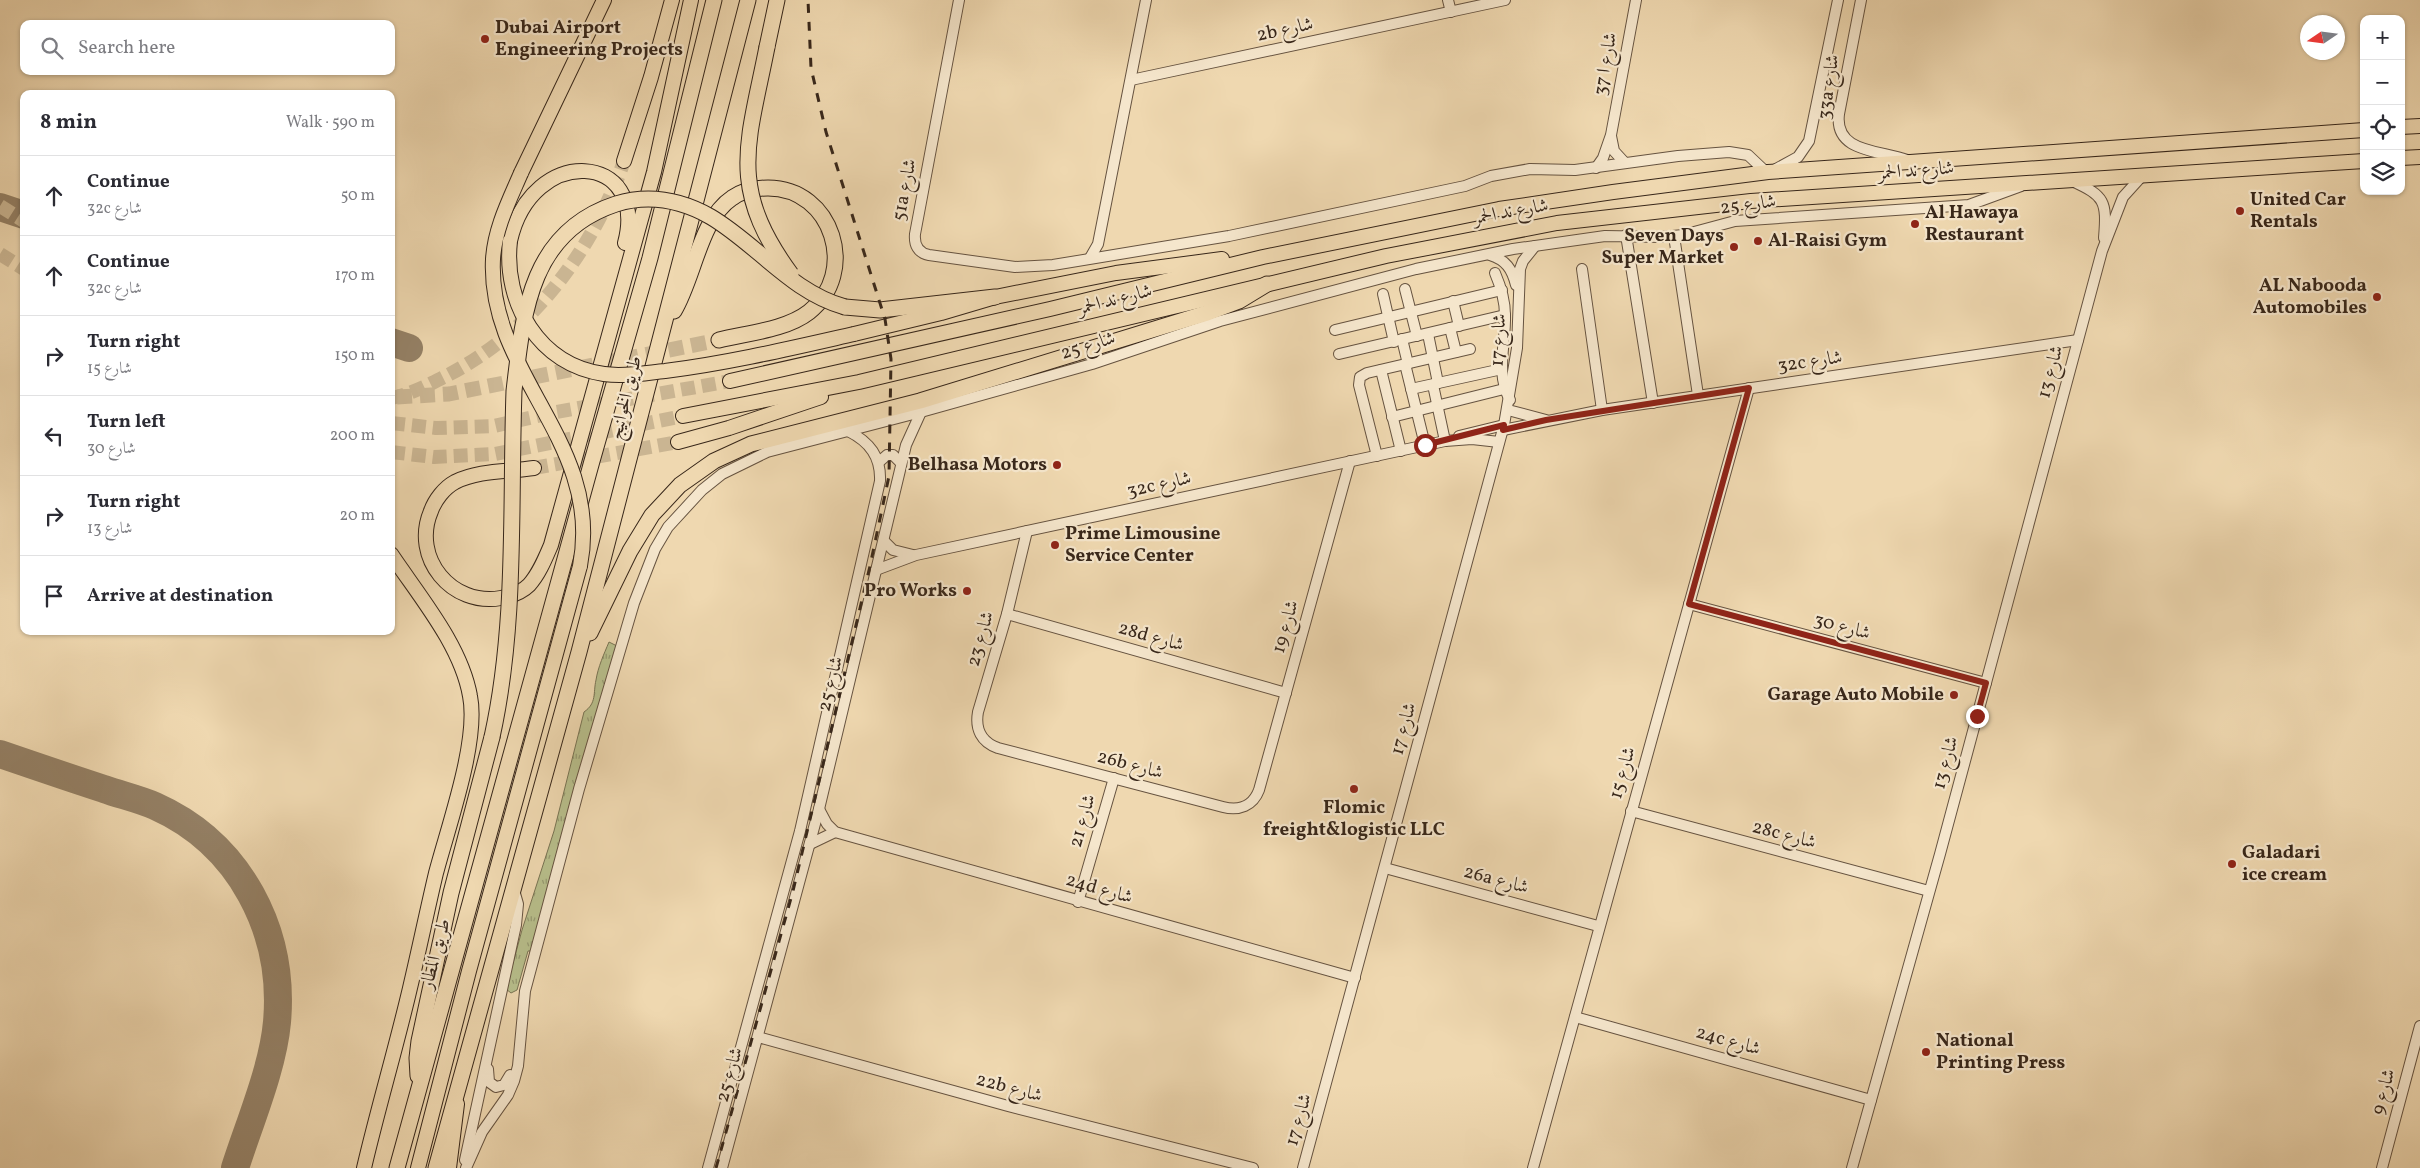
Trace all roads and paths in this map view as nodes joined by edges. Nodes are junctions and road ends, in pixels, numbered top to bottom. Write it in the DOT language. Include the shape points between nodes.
graph roads {
  1 [pos="604,0"];
  2 [pos="672,0"];
  3 [pos="691,0"];
  4 [pos="714,0"];
  5 [pos="748,0"];
  6 [pos="777,0"];
  7 [pos="959,0"];
  8 [pos="1146,0"];
  9 [pos="1448,0"];
  10 [pos="1505,0"];
  11 [pos="1636,0"];
  12 [pos="1838,0"];
  13 [pos="1861,0"];
  14 [pos="1451,12"];
  15 [pos="1131,80"];
  16 [pos="2420,126"];
  17 [pos="2405,127"];
  18 [pos="2360,130"];
  19 [pos="1611,135"];
  20 [pos="2420,157"];
  21 [pos="2405,158"];
  22 [pos="624,161"];
  23 [pos="1909,161"];
  24 [pos="2360,161"];
  25 [pos="1625,163"];
  26 [pos="1596,168"];
  27 [pos="1767,172"];
  28 [pos="2142,176"];
  29 [pos="2071,180"];
  30 [pos="2032,182"];
  31 [pos="1101,225"];
  32 [pos="1626,236"];
  33 [pos="1674,236"];
  34 [pos="1535,246"];
  35 [pos="2102,251"];
  36 [pos="1114,254"];
  37 [pos="1489,254"];
  38 [pos="1263,257"];
  39 [pos="1090,258"];
  40 [pos="1582,269"];
  41 [pos="1495,273"];
  42 [pos="622,280"];
  43 [pos="1267,284"];
  44 [pos="799,286"];
  45 [pos="1405,289"];
  46 [pos="1502,290"];
  47 [pos="1383,294"];
  48 [pos="1518,296"];
  49 [pos="995,297"];
  50 [pos="1453,301"];
  51 [pos="1411,311"];
  52 [pos="1505,315"];
  53 [pos="1388,317"];
  54 [pos="665,325"];
  55 [pos="1455,327"];
  56 [pos="1335,330"];
  57 [pos="1428,334"];
  58 [pos="1417,336"];
  59 [pos="719,340"];
  60 [pos="1398,340"];
  61 [pos="2078,340"];
  62 [pos="1470,349"];
  63 [pos="1456,352"];
  64 [pos="1339,354"];
  65 [pos="1433,358"];
  66 [pos="1407,364"];
  67 [pos="1502,369"];
  68 [pos="1381,370"];
  69 [pos="730,381"];
  70 [pos="859,382"];
  71 [pos="1436,384"];
  72 [pos="1749,388"];
  73 [pos="1504,389"];
  74 [pos="1411,390"];
  75 [pos="1698,396"];
  76 [pos="1653,403"];
  77 [pos="1438,405"];
  78 [pos="1509,405"];
  79 [pos="1602,410"];
  80 [pos="1416,411"];
  81 [pos="921,412"];
  82 [pos="683,416"];
  83 [pos="1392,416"];
  84 [pos="1546,420"];
  85 [pos="1504,427"];
  86 [pos="848,431"];
  87 [pos="1448,440"];
  88 [pos="678,442"];
  89 [pos="1500,442"];
  90 [pos="1425,445"];
  91 [pos="1401,451"];
  92 [pos="1377,456"];
  93 [pos="1350,461"];
  94 [pos="879,462"];
  95 [pos="902,462"];
  96 [pos="534,468"];
  97 [pos="1027,531"];
  98 [pos="884,541"];
  99 [pos="916,555"];
  100 [pos="395,560"];
  101 [pos="876,570"];
  102 [pos="1689,604"];
  103 [pos="1007,614"];
  104 [pos="579,652"];
  105 [pos="1986,683"];
  106 [pos="1286,693"];
  107 [pos="998,748"];
  108 [pos="512,750"];
  109 [pos="1114,778"];
  110 [pos="1252,802"];
  111 [pos="819,809"];
  112 [pos="1631,811"];
  113 [pos="835,832"];
  114 [pos="810,844"];
  115 [pos="1384,868"];
  116 [pos="514,888"];
  117 [pos="1929,891"];
  118 [pos="1078,902"];
  119 [pos="1598,926"];
  120 [pos="1355,978"];
  121 [pos="1575,1016"];
  122 [pos="2420,1026"];
  123 [pos="758,1037"];
  124 [pos="520,1043"];
  125 [pos="486,1059"];
  126 [pos="420,1083"];
  127 [pos="457,1090"];
  128 [pos="1871,1100"];
  129 [pos="364,1168"];
  130 [pos="397,1168"];
  131 [pos="418,1168"];
  132 [pos="436,1168"];
  133 [pos="449,1168"];
  134 [pos="465,1168"];
  135 [pos="708,1168"];
  136 [pos="722,1168"];
  137 [pos="1253,1168"];
  138 [pos="1304,1168"];
  139 [pos="1533,1168"];
  140 [pos="1852,1168"];
  141 [pos="2382,1168"];
  1 -- 131 [label="main road, bridge" via="521,173 496,238 493,272 496,301 507,339 576,479 584,515 583,551"];
  2 -- 22 [label="main road"];
  3 -- 42 [label="main road" via="654,172"];
  4 -- 108 [label="highway, طريق الخوانيج" via="650,258"];
  5 -- 54 [label="highway, طريق الخوانيج"];
  6 -- 44 [label="highway, bridge" via="748,147 747,174 752,202 762,229"];
  7 -- 39 [label="street, 51a شارع" via="915,234 916,246 929,255 1028,267"];
  8 -- 15 [label="street"];
  9 -- 14 [label="street"];
  10 -- 14 [label="street, 2b شارع"];
  11 -- 19 [label="street, شارع ا 37"];
  12 -- 27 [label="street, 33a شارع" via="1810,141 1798,157"];
  13 -- 23 [label="street, 33a شارع" via="1839,114 1840,132 1856,147"];
  14 -- 15 [label="street, 2b شارع"];
  15 -- 31 [label="street"];
  16 -- 17 [label="main road"];
  18 -- 23 [label="main road, شارع ند الحمر"];
  19 -- 25 [label="street" via="1614,151"];
  19 -- 26 [label="street, شارع ا 37"];
  20 -- 21 [label="main road"];
  23 -- 27 [label="main road, شارع ند الحمر"];
  24 -- 28 [label="main road, شارع ند الحمر"];
  25 -- 26 [label="street, 51a شارع"];
  25 -- 27 [label="street, 51a شارع" via="1735,152 1753,158"];
  26 -- 36 [label="street, 51a شارع" via="1509,172 1465,186 1318,218"];
  27 -- 38 [label="main road, شارع ند الحمر" via="1499,209"];
  28 -- 29 [label="main road, شارع ند الحمر"];
  28 -- 35 [label="street, شارع 13" via="2123,197"];
  29 -- 30 [label="main road, شارع ند الحمر"];
  29 -- 35 [label="street, شارع 13" via="2094,191 2105,206"];
  30 -- 33 [label="street, شارع 25" via="1969,205 1736,221"];
  30 -- 43 [label="main road, شارع ند الحمر" via="1751,201 1608,216 1498,233"];
  31 -- 36 [label="street" via="1105,242"];
  31 -- 39 [label="street" via="1096,249"];
  32 -- 33 [label="street, شارع 25"];
  32 -- 34 [label="street, شارع 25"];
  32 -- 76 [label="street"];
  33 -- 75 [label="street"];
  34 -- 37 [label="street, شارع 25"];
  34 -- 48 [label="street, شارع 17" via="1520,269"];
  35 -- 61 [label="street, شارع 13"];
  36 -- 39 [label="street, 51a شارع"];
  37 -- 48 [label="street, شارع 17" via="1501,258 1509,267"];
  37 -- 81 [label="street, شارع 25" via="1416,269 1220,321 1092,364"];
  38 -- 49 [label="main road" via="1116,272"];
  38 -- 69 [label="main road, شارع ند الحمر"];
  40 -- 79 [label="street"];
  41 -- 46 [label="street"];
  42 -- 49 [label="main road, bridge" via="620,266 628,232 628,209 620,189 601,176 579,171 557,175 545,182 524,205 513,228 509,274 512,291 531,332 558,356 594,372 618,375 685,368 854,334"];
  42 -- 96 [label="main road" via="545,560 528,586 516,594 483,599 464,596 433,568 426,547 428,518 434,504 453,483 466,478"];
  43 -- 70 [label="main road, شارع ند الحمر"];
  43 -- 104 [label="highway" via="1239,301 1207,313 920,401 751,444 714,461 680,485 648,521"];
  44 -- 49 [label="highway, bridge" via="845,308 880,310"];
  44 -- 126 [label="highway, bridge" via="711,218 690,206 666,200 630,201 596,212 565,233 538,274 529,297 515,381 508,636 502,687 451,893 419,1042 417,1066"];
  45 -- 51 [label="street"];
  46 -- 50 [label="street"];
  46 -- 52 [label="street"];
  47 -- 53 [label="street"];
  48 -- 78 [label="street, شارع 17" via="1517,348"];
  50 -- 51 [label="street"];
  50 -- 55 [label="street"];
  51 -- 53 [label="street"];
  51 -- 58 [label="street"];
  52 -- 55 [label="street"];
  52 -- 67 [label="street"];
  53 -- 56 [label="street"];
  53 -- 60 [label="street"];
  54 -- 59 [label="highway" via="687,287 705,233 721,208 732,198 746,191 776,188 805,198 822,216 833,238 835,255 829,287 814,307 793,320"];
  54 -- 104 [label="highway, طريق الخوانيج"];
  55 -- 57 [label="street"];
  55 -- 63 [label="street"];
  57 -- 58 [label="street"];
  57 -- 65 [label="street"];
  58 -- 60 [label="street"];
  60 -- 64 [label="street"];
  60 -- 66 [label="street"];
  61 -- 72 [label="street, 32c شارع"];
  61 -- 105 [label="street, شارع 13"];
  62 -- 63 [label="street"];
  63 -- 65 [label="street"];
  65 -- 66 [label="street"];
  65 -- 71 [label="street"];
  66 -- 68 [label="street"];
  66 -- 74 [label="street"];
  67 -- 71 [label="street"];
  67 -- 73 [label="street"];
  68 -- 83 [label="street"];
  68 -- 92 [label="street" via="1363,375 1359,381"];
  70 -- 82 [label="main road, شارع ند الحمر"];
  70 -- 88 [label="main road" via="778,412"];
  71 -- 74 [label="street"];
  71 -- 77 [label="street"];
  72 -- 75 [label="street, 32c شارع"];
  72 -- 102 [label="street, شارع 15"];
  73 -- 77 [label="street"];
  73 -- 78 [label="street"];
  74 -- 80 [label="street"];
  75 -- 76 [label="street, 32c شارع"];
  76 -- 79 [label="street, 32c شارع"];
  77 -- 80 [label="street"];
  77 -- 87 [label="street"];
  78 -- 84 [label="street, 32c شارع"];
  78 -- 85 [label="street, شارع 17"];
  79 -- 84 [label="street, 32c شارع"];
  80 -- 83 [label="street"];
  80 -- 90 [label="street"];
  81 -- 86 [label="street"];
  81 -- 95 [label="street, شارع 25"];
  83 -- 91 [label="street"];
  84 -- 85 [label="street, 32c شارع"];
  85 -- 87 [label="street, 32c شارع" via="1470,432"];
  85 -- 89 [label="street, شارع 17"];
  86 -- 94 [label="street" via="868,443"];
  86 -- 124 [label="street" via="767,452 722,474 702,490 668,527 655,549 620,645 525,991"];
  87 -- 89 [label="street, 32c شارع"];
  87 -- 90 [label="street, 32c شارع"];
  89 -- 115 [label="street, شارع 17"];
  90 -- 91 [label="street, 32c شارع"];
  91 -- 92 [label="street, 32c شارع"];
  92 -- 93 [label="street, 32c شارع"];
  93 -- 97 [label="street, 32c شارع"];
  93 -- 106 [label="street, شارع 19"];
  94 -- 95 [label="street" via="887,454"];
  94 -- 135 [label="street, شارع 25" via="880,481 862,567 800,831"];
  95 -- 98 [label="street, شارع 25"];
  97 -- 99 [label="street, 32c شارع"];
  97 -- 103 [label="street, شارع 23"];
  98 -- 99 [label="street" via="893,550"];
  98 -- 101 [label="street, شارع 25"];
  99 -- 101 [label="street, 32c شارع"];
  100 -- 129 [label="main road" via="452,646 464,671 472,724 410,990"];
  101 -- 111 [label="street, شارع 25"];
  102 -- 105 [label="street, شارع 30"];
  102 -- 112 [label="street, شارع 15"];
  103 -- 106 [label="street, 28d شارع"];
  103 -- 107 [label="street, شارع 23" via="977,722 984,740"];
  104 -- 116 [label="highway, طريق الخوانيج"];
  105 -- 117 [label="street, شارع 13"];
  106 -- 110 [label="street, شارع 19" via="1259,790"];
  107 -- 109 [label="street, 26b شارع"];
  108 -- 126 [label="highway, طريق المطار"];
  109 -- 110 [label="street, 26b شارع" via="1231,809 1245,807"];
  109 -- 118 [label="street, شارع 21"];
  111 -- 113 [label="street" via="826,824"];
  111 -- 114 [label="street, شارع 25"];
  112 -- 117 [label="street, 28c شارع"];
  112 -- 119 [label="street, شارع 15"];
  113 -- 114 [label="street"];
  113 -- 118 [label="street, 24d شارع"];
  114 -- 123 [label="street, شارع 25"];
  115 -- 119 [label="street, 26a شارع"];
  115 -- 120 [label="street, شارع 17"];
  116 -- 125 [label="street" via="518,904 516,925"];
  116 -- 127 [label="highway"];
  117 -- 128 [label="street, شارع 13"];
  118 -- 120 [label="street, 24d شارع"];
  119 -- 121 [label="street, شارع 15"];
  120 -- 138 [label="street, شارع 17"];
  121 -- 128 [label="street, 24c شارع"];
  121 -- 139 [label="street, شارع 15"];
  122 -- 141 [label="street, شارع 9"];
  123 -- 136 [label="street, شارع 25"];
  123 -- 137 [label="street, 22b شارع" via="1008,1106"];
  124 -- 125 [label="street" via="504,1085 496,1087 489,1082"];
  124 -- 134 [label="street" via="514,1081 508,1095 482,1132"];
  125 -- 134 [label="street"];
  126 -- 130 [label="highway, طريق المطار"];
  127 -- 132 [label="highway"];
  127 -- 133 [label="main road" via="457,1118"];
  128 -- 140 [label="street, شارع 13"];
}
